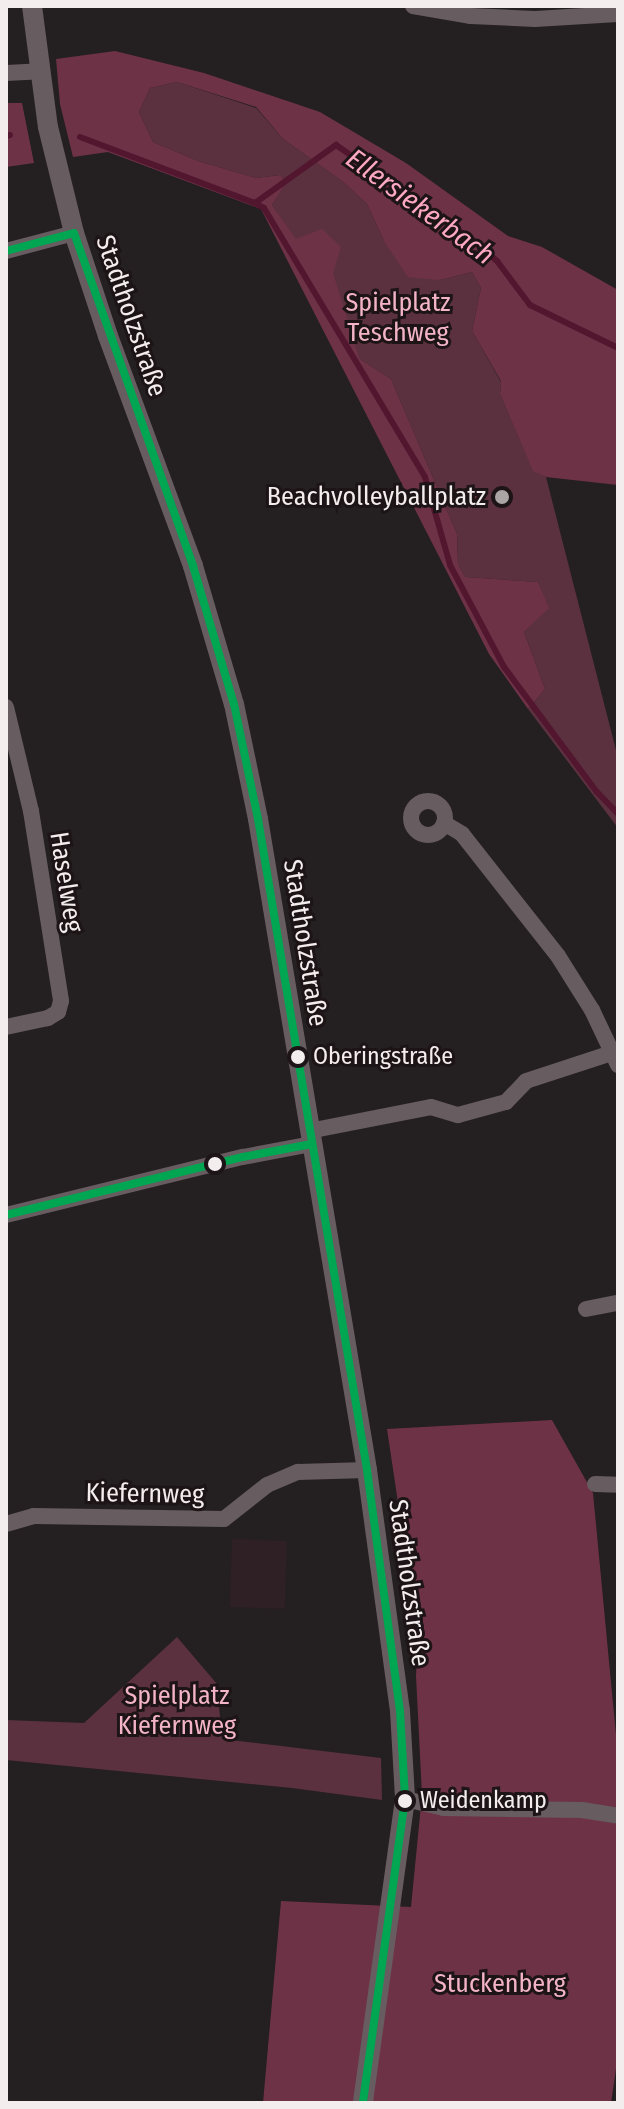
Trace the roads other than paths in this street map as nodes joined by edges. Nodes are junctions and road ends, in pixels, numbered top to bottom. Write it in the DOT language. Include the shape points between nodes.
graph roads {
  1 [pos="32,6"];
  2 [pos="413,6"];
  3 [pos="618,14"];
  4 [pos="40,71"];
  5 [pos="6,73"];
  6 [pos="74,233"];
  7 [pos="6,251"];
  8 [pos="6,707"];
  9 [pos="444,823"];
  10 [pos="6,1027"];
  11 [pos="616,1056"];
  12 [pos="311,1138"];
  13 [pos="6,1215"];
  14 [pos="618,1303"];
  15 [pos="586,1309"];
  16 [pos="367,1470"];
  17 [pos="595,1484"];
  18 [pos="618,1485"];
  19 [pos="6,1524"];
  20 [pos="405,1799"];
  21 [pos="618,1816"];
  22 [pos="363,2103"];
  1 -- 4 [label="street, Stadtholzstraße"];
  2 -- 3 [label="street" via="535,19"];
  4 -- 5 [label="street"];
  4 -- 6 [label="street, Stadtholzstraße"];
  6 -- 7 [label="street"];
  6 -- 12 [label="street, Stadtholzstraße" via="193,566 231,691 258,819"];
  8 -- 10 [label="street, Haselweg" via="31,811 61,1001 58,1012 48,1018"];
  9 -- 11 [label="street" via="462,834 558,956"];
  11 -- 12 [label="street" via="526,1081 506,1102 458,1115 431,1107"];
  12 -- 13 [label="street"];
  12 -- 16 [label="street, Stadtholzstraße"];
  14 -- 15 [label="street"];
  16 -- 19 [label="street, Kiefernweg" via="298,1472 267,1485 224,1519 34,1516"];
  16 -- 20 [label="street, Stadtholzstraße" via="400,1711"];
  17 -- 18 [label="street"];
  20 -- 21 [label="street" via="443,1808 556,1809"];
  20 -- 22 [label="street, Stadtholzstraße"];
}
